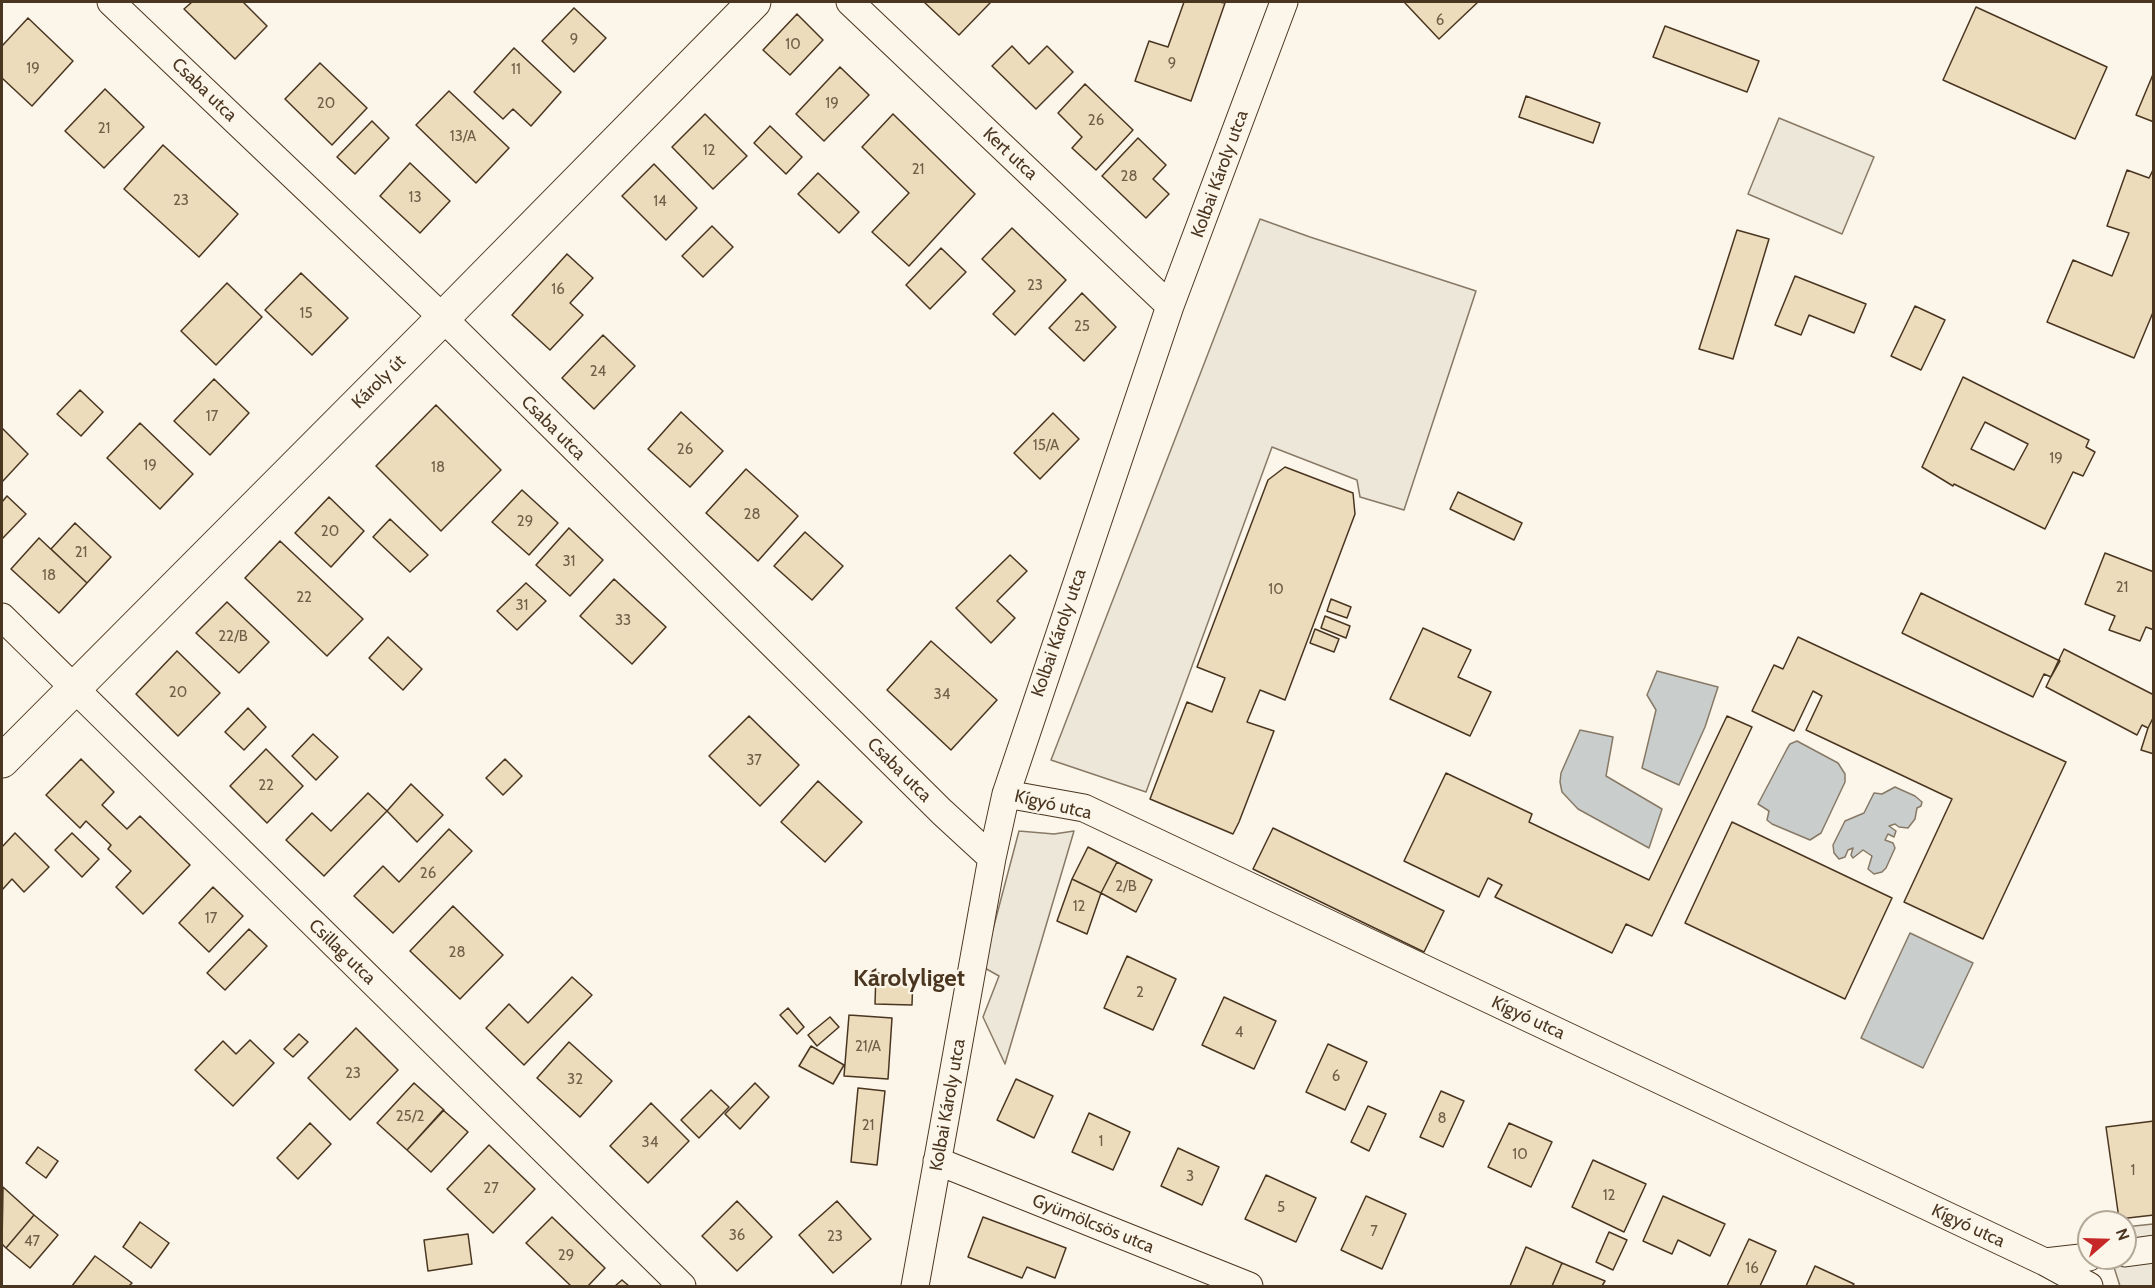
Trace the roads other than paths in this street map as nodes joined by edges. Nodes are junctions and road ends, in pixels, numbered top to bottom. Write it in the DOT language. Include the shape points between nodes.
graph roads {
  1 [pos="111,2"];
  2 [pos="754,2"];
  3 [pos="850,2"];
  4 [pos="1284,2"];
  5 [pos="1170,306"];
  6 [pos="442,318"];
  7 [pos="2,617"];
  8 [pos="73,688"];
  9 [pos="2,761"];
  10 [pos="1006,794"];
  11 [pos="992,858"];
  12 [pos="937,1161"];
  13 [pos="2154,1249"];
  14 [pos="2137,1251"];
  15 [pos="2077,1258"];
  16 [pos="2044,1262"];
  17 [pos="682,1287"];
  18 [pos="915,1287"];
  19 [pos="1249,1287"];
  20 [pos="2089,1287"];
  1 -- 6 [label="street, Csaba utca"];
  2 -- 6 [label="street, Károly út"];
  3 -- 5 [label="street, Kert utca"];
  4 -- 5 [label="street, Kolbai Károly utca"];
  5 -- 10 [label="street, Kolbai Károly utca"];
  6 -- 8 [label="street, Károly út"];
  6 -- 11 [label="street, Csaba utca"];
  7 -- 8 [label="street, Csillag utca"];
  8 -- 9 [label="street, Károly út"];
  8 -- 17 [label="street, Csillag utca"];
  10 -- 11 [label="street, Kolbai Károly utca"];
  10 -- 16 [label="street, Kígyó utca" via="1084,808"];
  11 -- 12 [label="street, Kolbai Károly utca"];
  12 -- 18 [label="street, Kolbai Károly utca"];
  12 -- 19 [label="street, Gyümölcsös utca"];
  13 -- 14 [label="street"];
  15 -- 16 [label="street"];
  16 -- 20 [label="street, Kígyó utca"];
}
